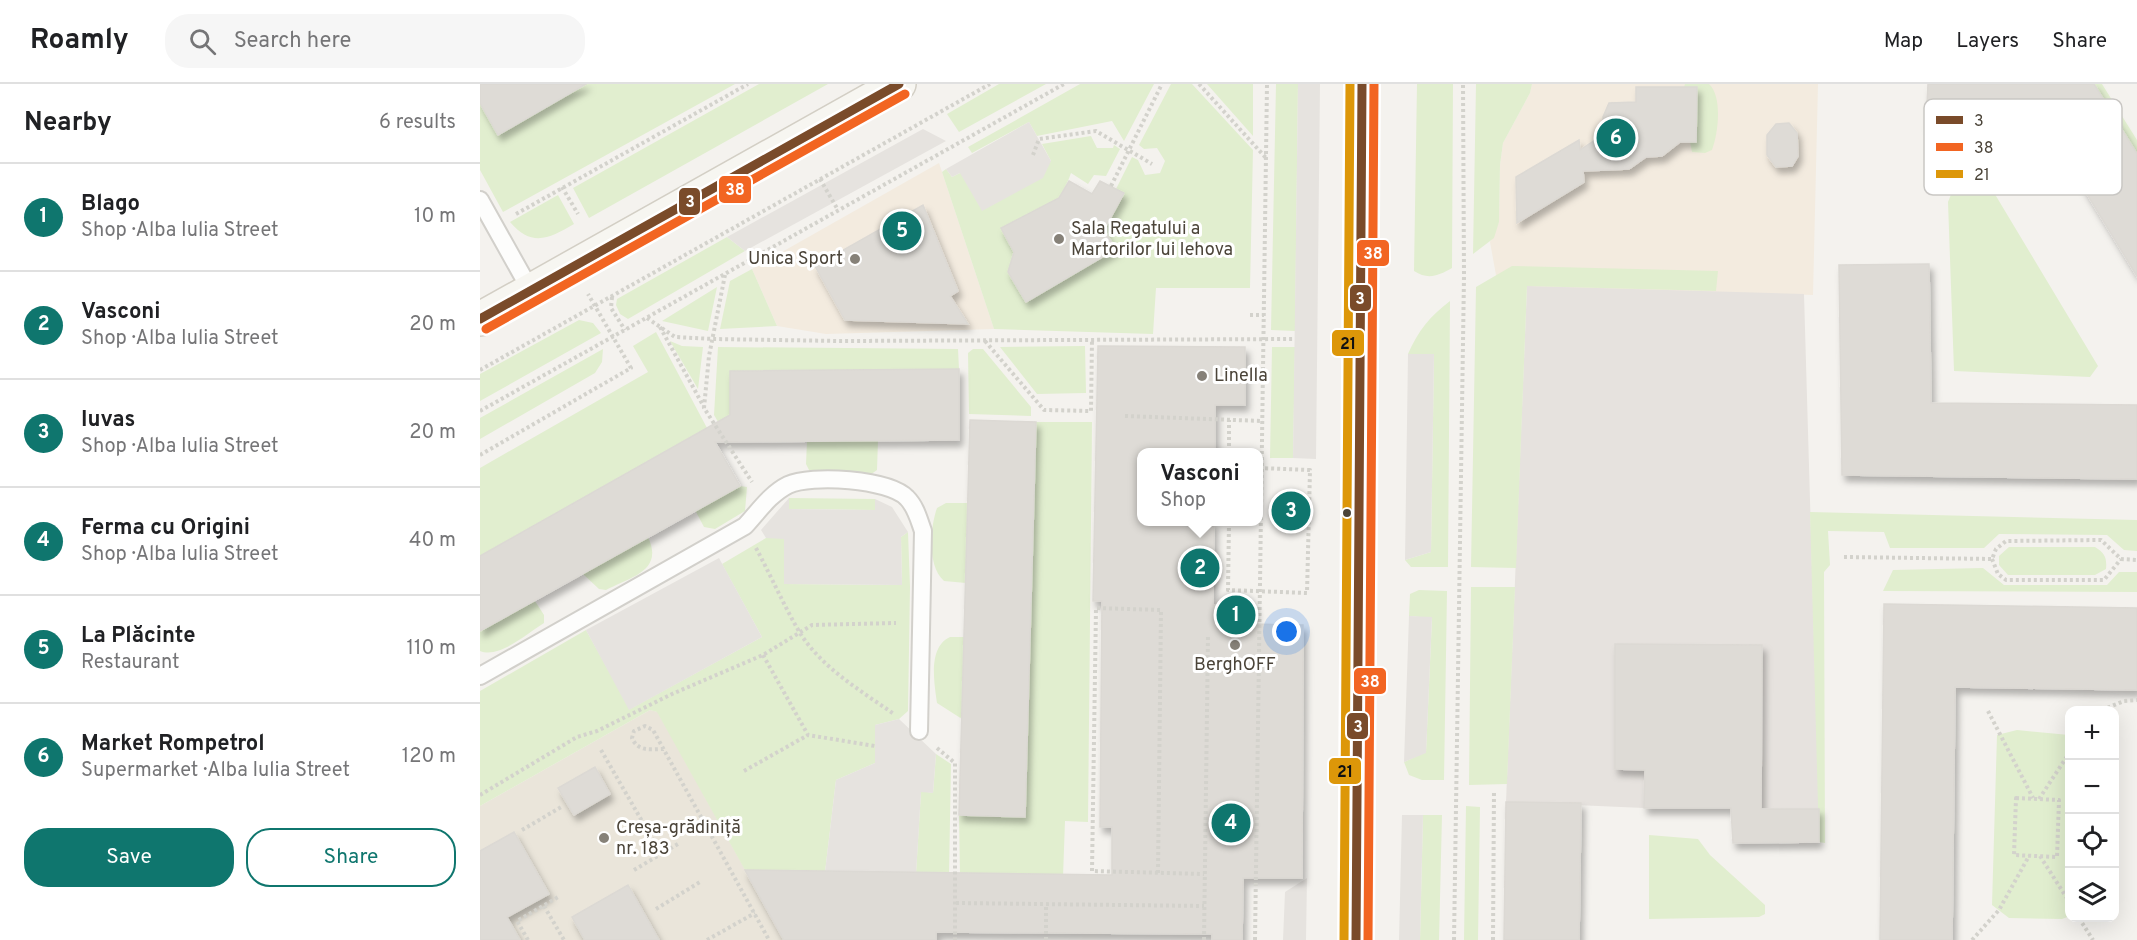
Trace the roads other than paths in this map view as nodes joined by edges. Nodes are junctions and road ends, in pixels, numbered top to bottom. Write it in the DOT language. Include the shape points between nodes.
graph roads {
  1 [pos="899,84"];
  2 [pos="1362,84"];
  3 [pos="480,200"];
  4 [pos="531,291"];
  5 [pos="480,319"];
  6 [pos="480,676"];
  7 [pos="919,731"];
  8 [pos="1356,940"];
  1 -- 4 [label="main road"];
  2 -- 8 [label="main road"];
  3 -- 4 [label="lane"];
  4 -- 5 [label="main road"];
  6 -- 7 [label="lane" via="745,526 777,491 790,484 815,480 877,484 894,488 907,498 923,531"];
}
